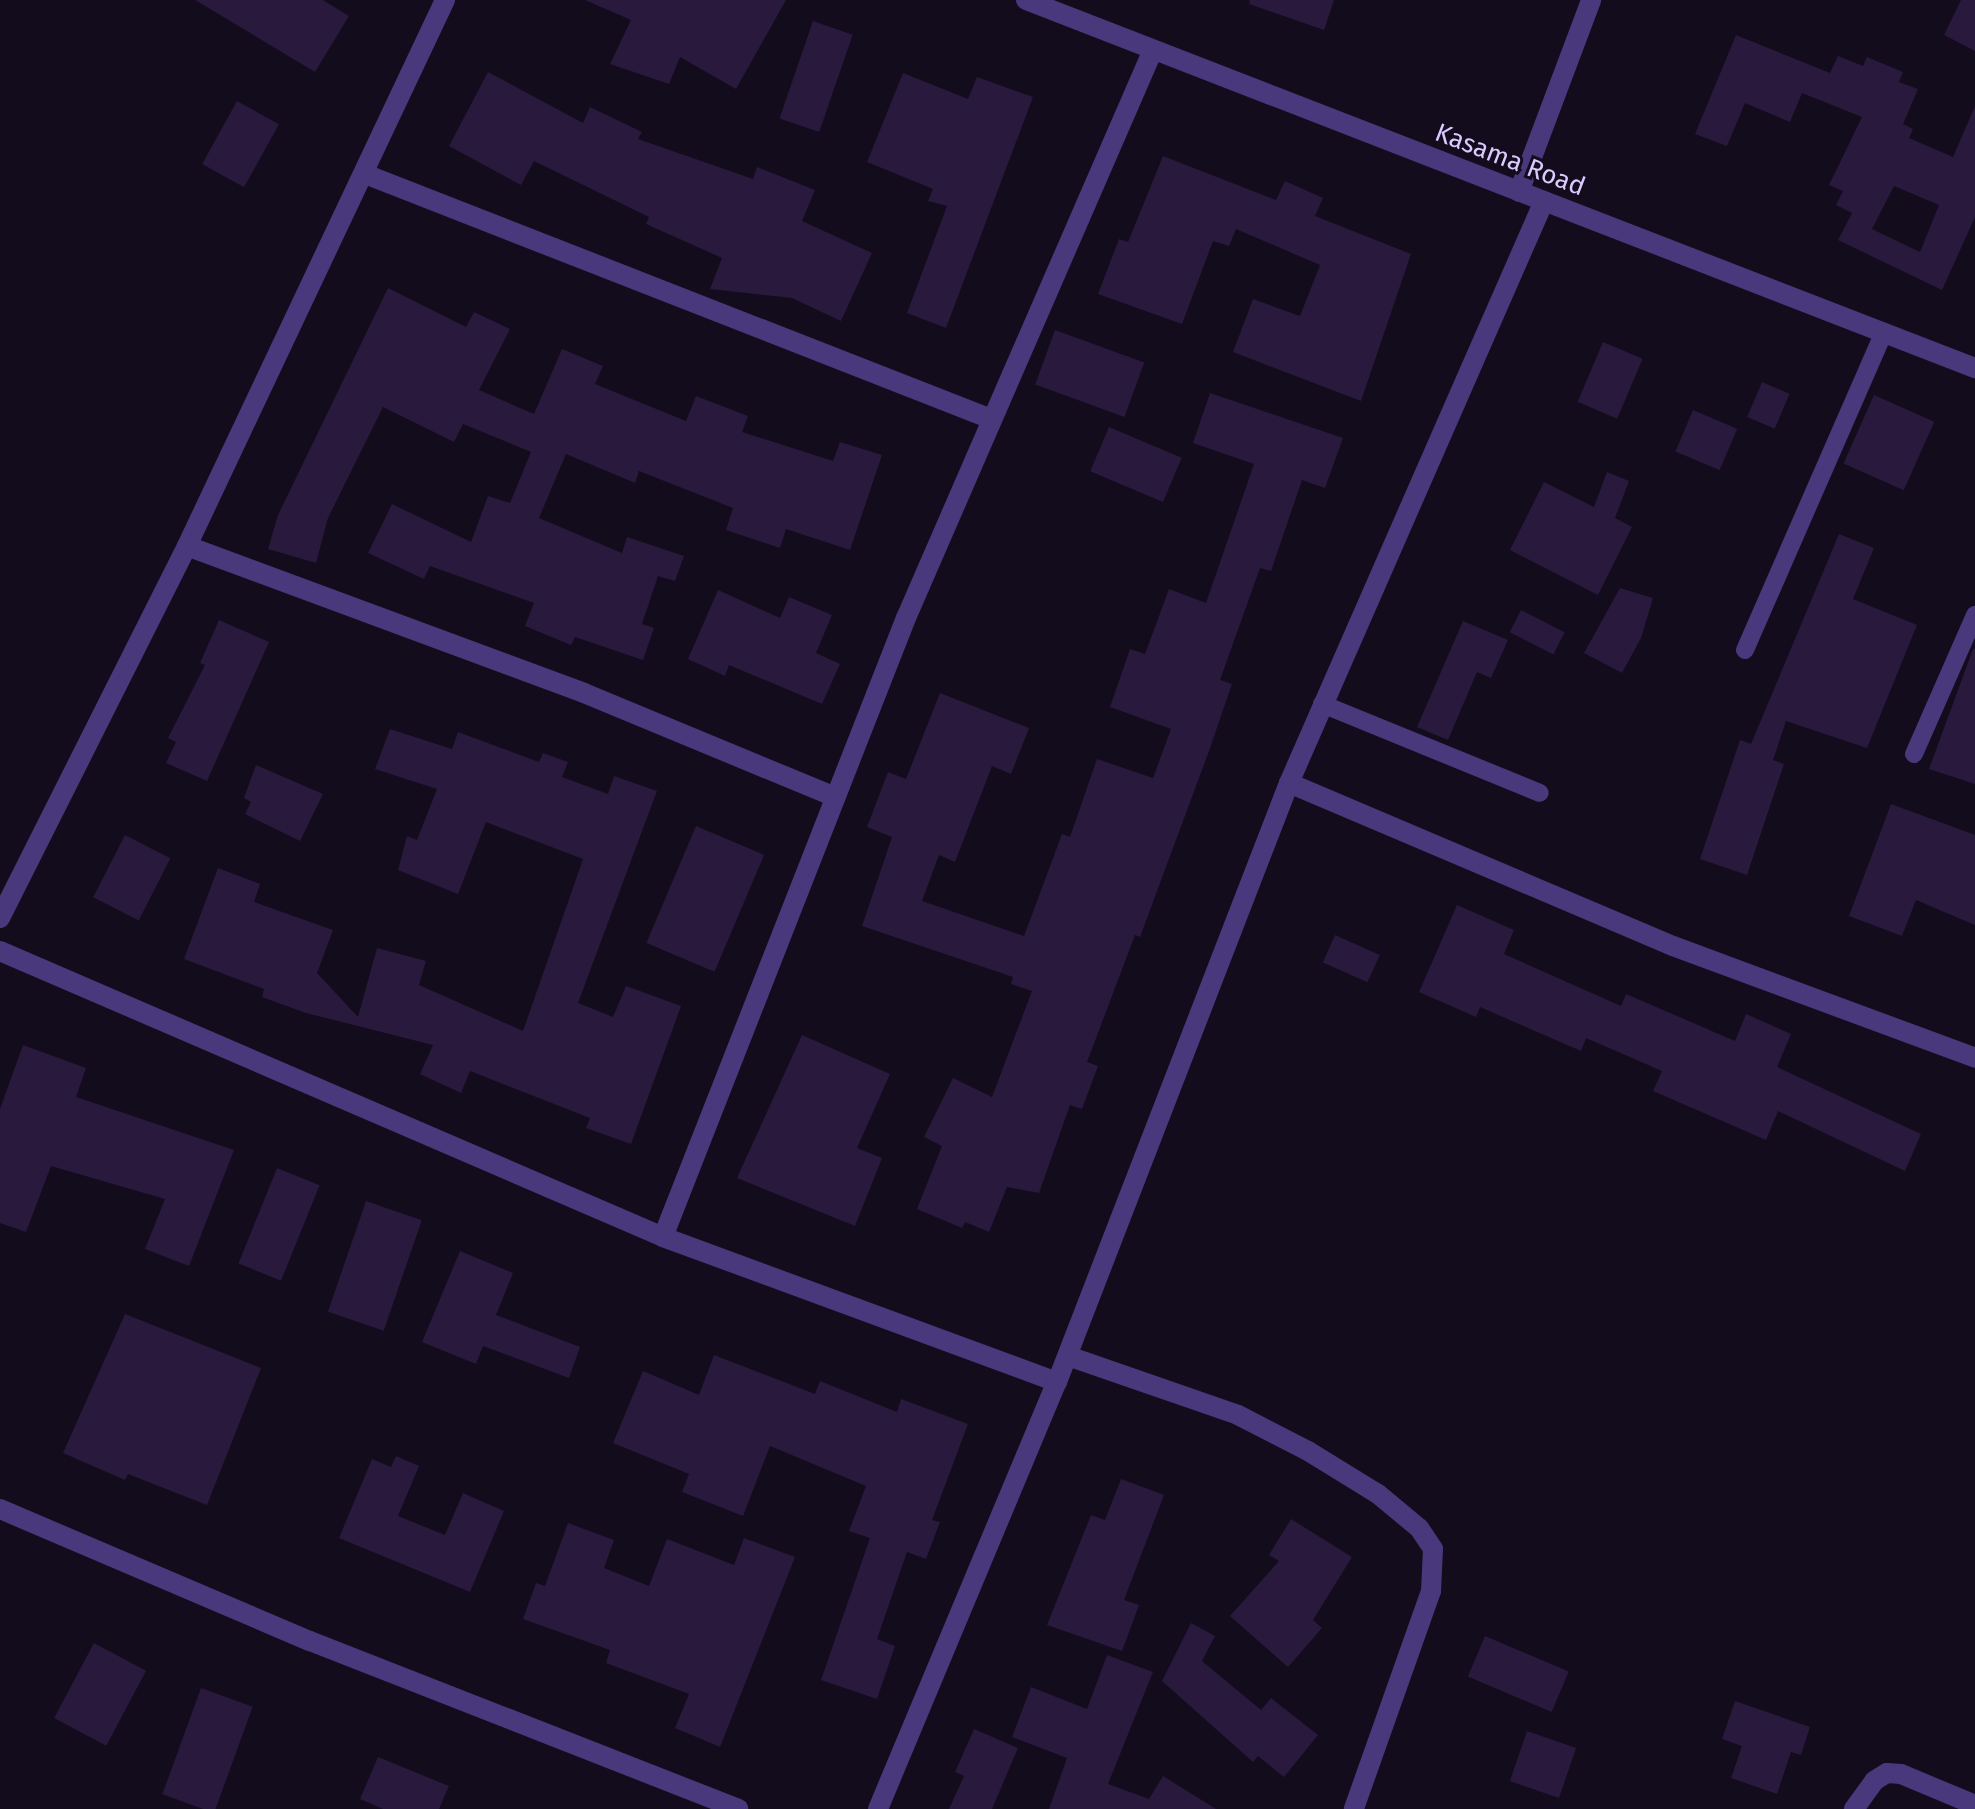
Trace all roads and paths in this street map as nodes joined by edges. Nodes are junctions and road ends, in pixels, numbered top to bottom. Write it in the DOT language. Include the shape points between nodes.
graph roads {
  1 [pos="445,0"];
  2 [pos="1026,0"];
  3 [pos="1591,0"];
  4 [pos="1153,50"];
  5 [pos="365,174"];
  6 [pos="1519,192"];
  7 [pos="1544,201"];
  8 [pos="1884,332"];
  9 [pos="1975,368"];
  10 [pos="991,419"];
  11 [pos="187,546"];
  12 [pos="1975,615"];
  13 [pos="1745,650"];
  14 [pos="1322,704"];
  15 [pos="1914,754"];
  16 [pos="1289,783"];
  17 [pos="1540,793"];
  18 [pos="835,797"];
  19 [pos="0,918"];
  20 [pos="0,951"];
  21 [pos="1975,1058"];
  22 [pos="663,1237"];
  23 [pos="1068,1356"];
  24 [pos="1057,1382"];
  25 [pos="0,1509"];
  26 [pos="1975,1805"];
  27 [pos="738,1809"];
  28 [pos="878,1809"];
  29 [pos="1354,1809"];
  30 [pos="1854,1809"];
  1 -- 5 [label="street"];
  2 -- 4 [label="street, Kasama Road"];
  3 -- 6 [label="street"];
  4 -- 6 [label="street, Kasama Road"];
  4 -- 10 [label="street"];
  5 -- 10 [label="street"];
  5 -- 11 [label="street"];
  6 -- 7 [label="street, Kasama Road"];
  7 -- 8 [label="street, Kasama Road"];
  7 -- 14 [label="street"];
  8 -- 9 [label="street, Kasama Road"];
  8 -- 13 [label="lane"];
  10 -- 18 [label="street"];
  11 -- 18 [label="street" via="584,693"];
  11 -- 19 [label="street"];
  12 -- 15 [label="lane"];
  14 -- 16 [label="street"];
  14 -- 17 [label="lane"];
  16 -- 21 [label="street" via="1673,946"];
  16 -- 23 [label="street"];
  18 -- 22 [label="street"];
  20 -- 22 [label="street"];
  22 -- 24 [label="street"];
  23 -- 24 [label="street"];
  23 -- 29 [label="street" via="1238,1415 1308,1451 1378,1494 1419,1528 1433,1549 1431,1591"];
  24 -- 28 [label="street"];
  25 -- 27 [label="street" via="310,1641"];
  26 -- 30 [label="street" via="1887,1773 1874,1781"];
}
